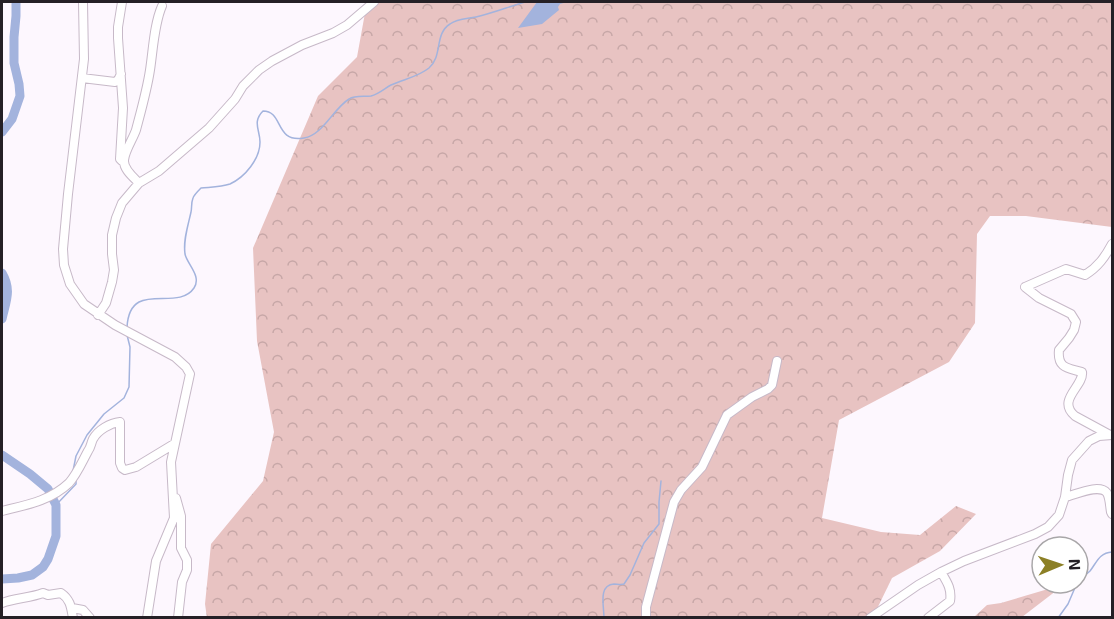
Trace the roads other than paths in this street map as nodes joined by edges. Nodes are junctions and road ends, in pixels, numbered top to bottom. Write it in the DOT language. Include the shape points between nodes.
graph roads {
  1 [pos="83,2"];
  2 [pos="122,2"];
  3 [pos="374,2"];
  4 [pos="162,6"];
  5 [pos="121,74"];
  6 [pos="82,78"];
  7 [pos="124,165"];
  8 [pos="139,183"];
  9 [pos="1113,244"];
  10 [pos="98,315"];
  11 [pos="777,361"];
  12 [pos="1112,437"];
  13 [pos="174,444"];
  14 [pos="172,492"];
  15 [pos="1065,496"];
  16 [pos="2,511"];
  17 [pos="1113,514"];
  18 [pos="940,572"];
  19 [pos="2,603"];
  20 [pos="72,608"];
  21 [pos="73,618"];
  22 [pos="90,618"];
  23 [pos="147,618"];
  24 [pos="178,618"];
  25 [pos="646,618"];
  26 [pos="870,618"];
  27 [pos="928,618"];
  1 -- 6 [label="street"];
  2 -- 5 [label="street" via="118,27"];
  3 -- 8 [label="street" via="347,25 259,70 209,128"];
  4 -- 7 [label="street" via="149,78"];
  5 -- 6 [label="street" via="115,82"];
  5 -- 7 [label="street" via="120,159"];
  6 -- 10 [label="street" via="64,265 69,284"];
  7 -- 8 [label="street"];
  8 -- 10 [label="street" via="122,203 116,218 112,282"];
  9 -- 12 [label="street" via="1105,258 1085,275 1066,269 1025,286 1071,314 1076,322 1058,354 1065,368 1083,375 1072,391 1070,412"];
  10 -- 13 [label="street" via="175,357 186,367 189,382"];
  11 -- 25 [label="street" via="772,385 727,415 702,467 674,502"];
  12 -- 15 [label="street" via="1099,436 1089,441 1072,460"];
  13 -- 14 [label="street"];
  13 -- 16 [label="street" via="124,470 120,464 120,422 116,422 95,435 90,450 62,489 45,500"];
  14 -- 23 [label="street" via="174,518 156,561"];
  14 -- 24 [label="street" via="180,509 181,548 187,560"];
  15 -- 17 [label="street" via="1096,488 1104,490"];
  15 -- 18 [label="street" via="1059,515 1048,527"];
  18 -- 26 [label="street"];
  18 -- 27 [label="street" via="951,593 950,601"];
  19 -- 20 [label="street" via="61,593"];
  20 -- 21 [label="street"];
  20 -- 22 [label="street" via="83,610"];
}
